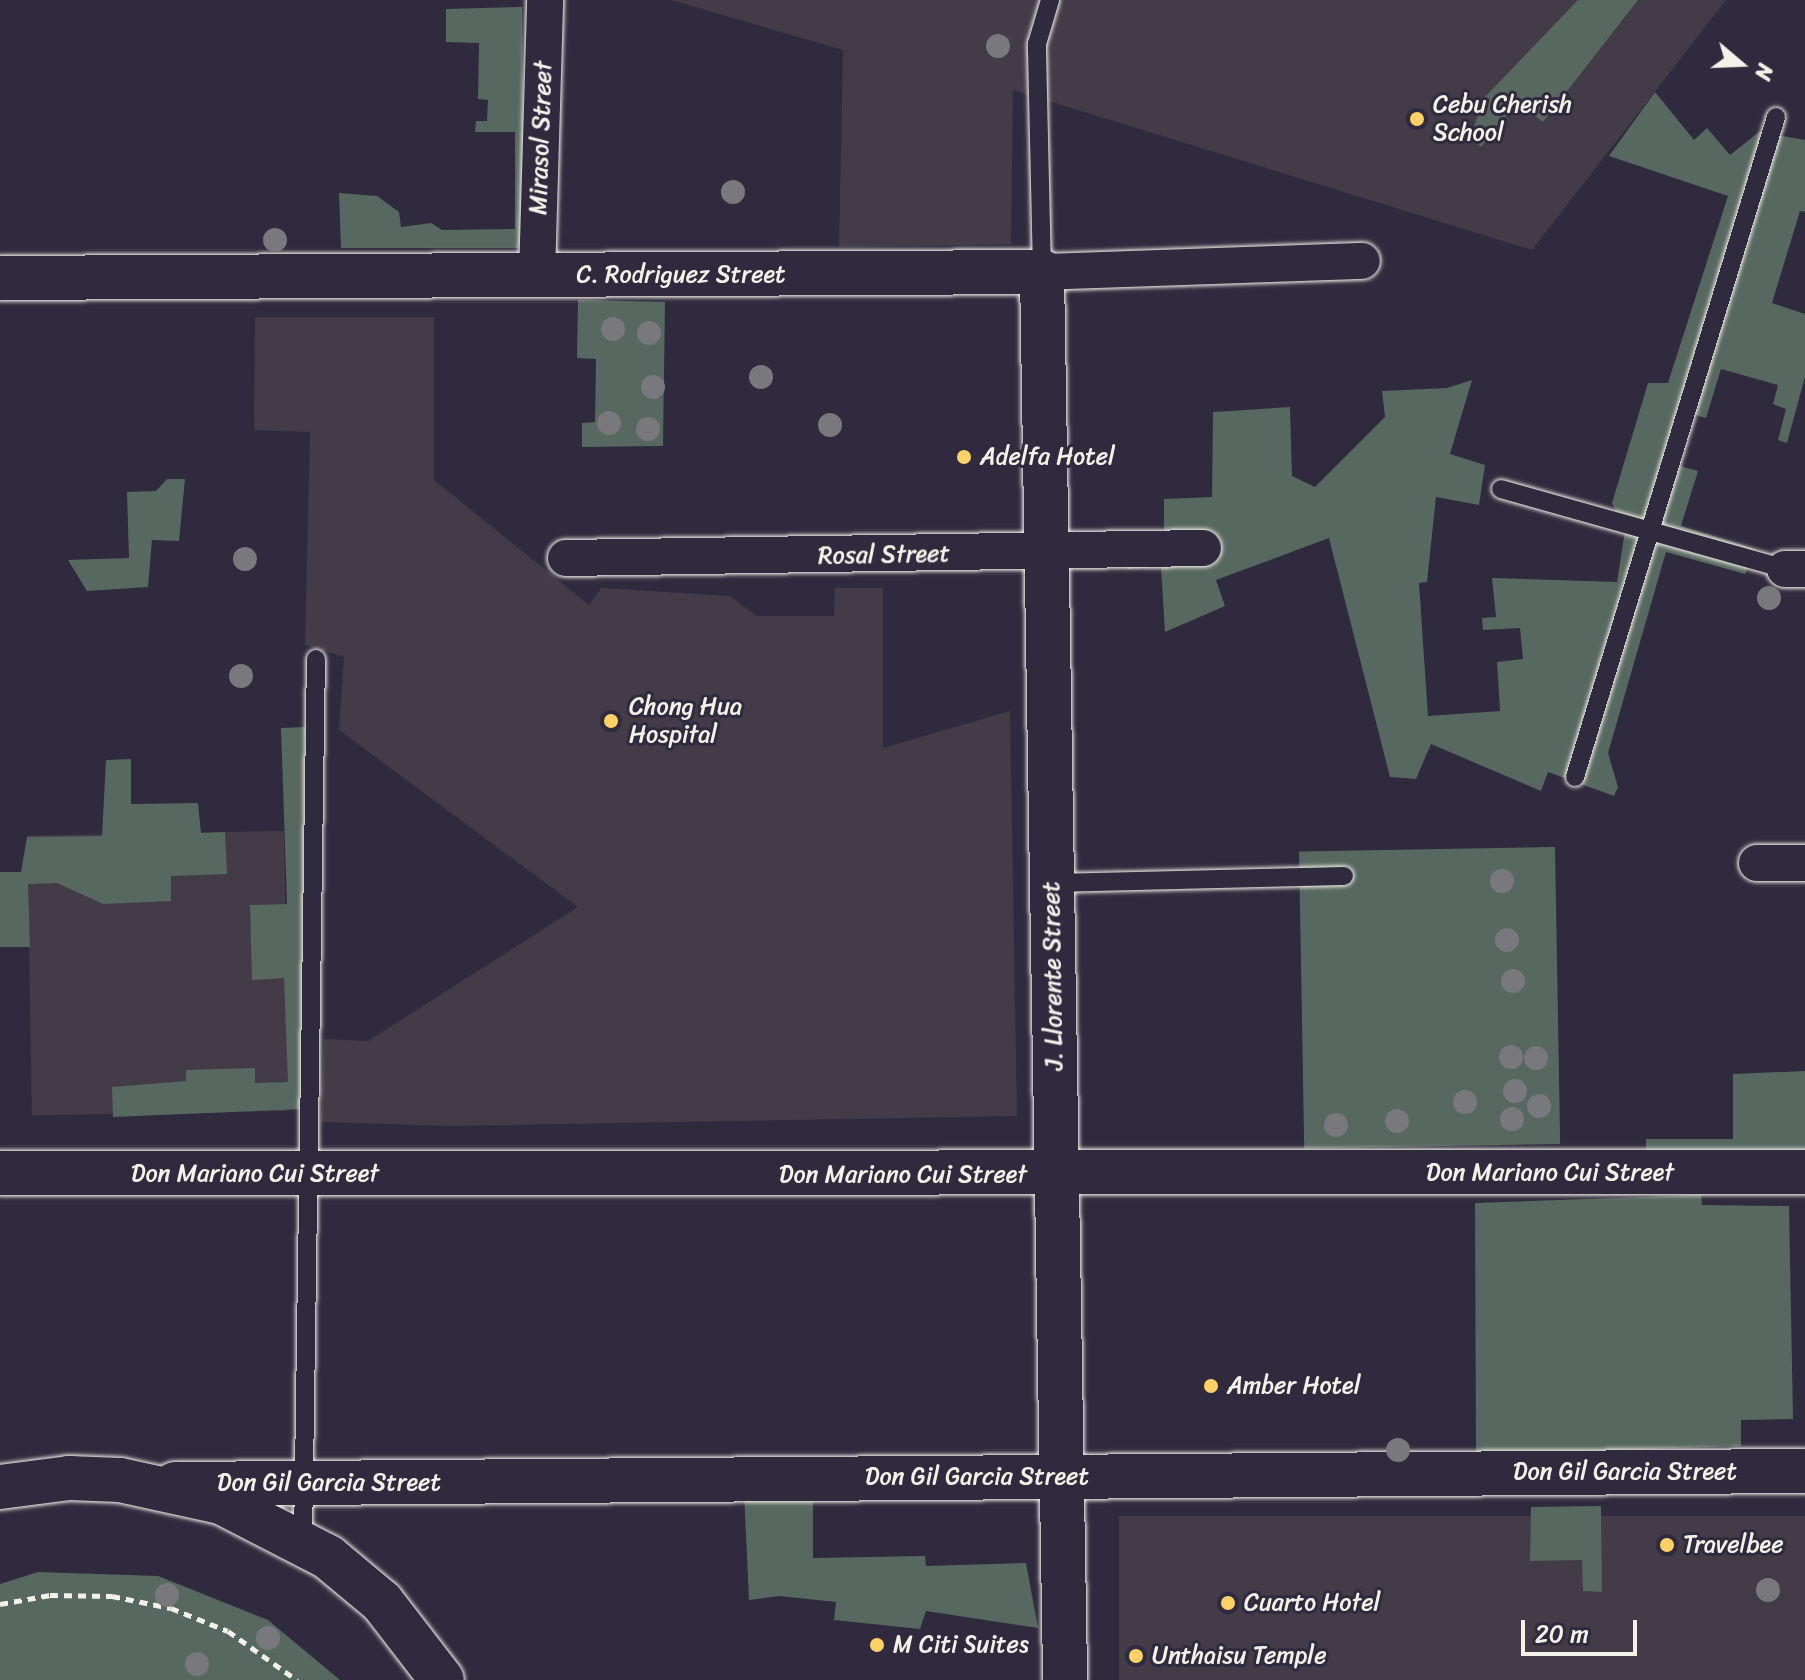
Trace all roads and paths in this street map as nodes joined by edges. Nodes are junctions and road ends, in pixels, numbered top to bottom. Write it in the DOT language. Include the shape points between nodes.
graph roads {
  1 [pos="545,0"];
  2 [pos="1050,0"];
  3 [pos="1776,117"];
  4 [pos="1362,261"];
  5 [pos="1042,272"];
  6 [pos="537,275"];
  7 [pos="0,278"];
  8 [pos="1501,489"];
  9 [pos="1650,531"];
  10 [pos="1203,548"];
  11 [pos="1047,552"];
  12 [pos="566,558"];
  13 [pos="1795,569"];
  14 [pos="316,659"];
  15 [pos="1575,777"];
  16 [pos="1757,863"];
  17 [pos="1805,863"];
  18 [pos="1344,876"];
  19 [pos="1052,883"];
  20 [pos="1805,1172"];
  21 [pos="0,1173"];
  22 [pos="309,1174"];
  23 [pos="1056,1175"];
  24 [pos="1805,1471"];
  25 [pos="1061,1477"];
  26 [pos="305,1483"];
  27 [pos="148,1484"];
  28 [pos="0,1487"];
  29 [pos="303,1542"];
  30 [pos="0,1604"];
  31 [pos="297,1680"];
  32 [pos="442,1680"];
  33 [pos="1065,1680"];
  1 -- 6 [label="street, Mirasol Street"];
  2 -- 5 [label="lane" via="1037,44"];
  3 -- 9 [label="lane"];
  4 -- 5 [label="street, C. Rodriguez Street"];
  5 -- 6 [label="street, C. Rodriguez Street"];
  5 -- 11 [label="street, J. Llorente Street"];
  6 -- 7 [label="street, C. Rodriguez Street"];
  8 -- 9 [label="lane"];
  9 -- 13 [label="lane"];
  9 -- 15 [label="lane"];
  10 -- 11 [label="street, Rosal Street"];
  11 -- 12 [label="street, Rosal Street"];
  11 -- 19 [label="street, J. Llorente Street"];
  14 -- 22 [label="lane"];
  16 -- 17 [label="street"];
  18 -- 19 [label="lane"];
  19 -- 23 [label="street, J. Llorente Street"];
  20 -- 23 [label="street, Don Mariano Cui Street"];
  21 -- 22 [label="street, Don Mariano Cui Street"];
  22 -- 23 [label="street, Don Mariano Cui Street"];
  22 -- 26 [label="lane"];
  23 -- 25 [label="street, J. Llorente Street"];
  24 -- 25 [label="street, Don Gil Garcia Street"];
  25 -- 26 [label="street, Don Gil Garcia Street"];
  25 -- 33 [label="street, J. Llorente Street"];
  26 -- 27 [label="street, Don Gil Garcia Street"];
  26 -- 29 [label="lane"];
  27 -- 28 [label="street" via="69,1478"];
  27 -- 29 [label="street" via="221,1502"];
  29 -- 32 [label="street" via="382,1602"];
  30 -- 31 [label="path" via="50,1595 112,1596 171,1608 228,1631"];
}
